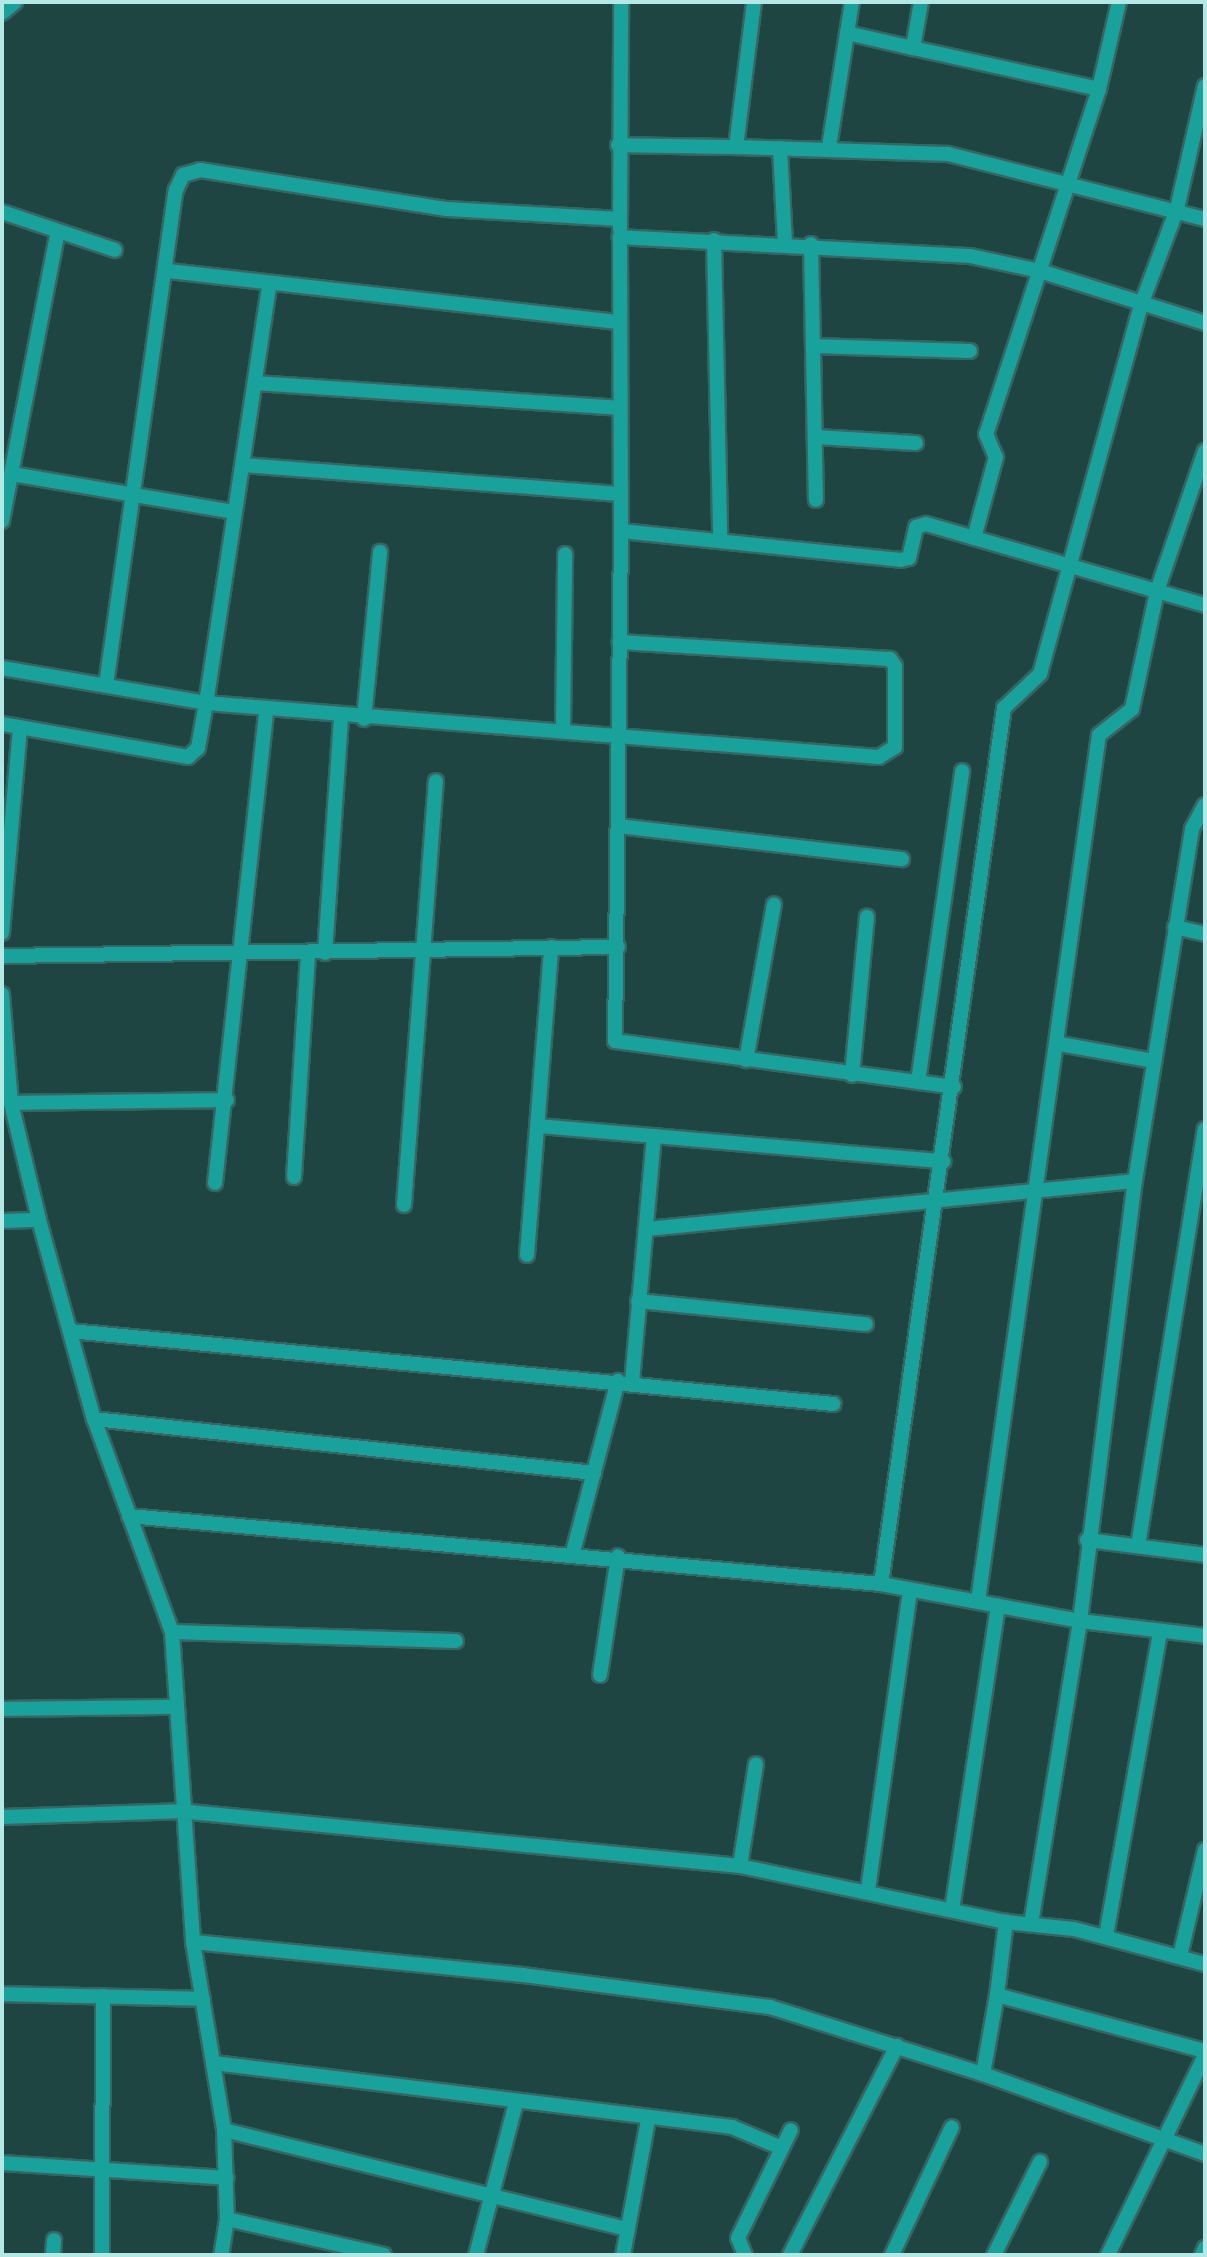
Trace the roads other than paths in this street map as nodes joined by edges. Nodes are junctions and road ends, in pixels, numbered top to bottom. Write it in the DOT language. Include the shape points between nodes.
graph roads {
  1 [pos="15,2"];
  2 [pos="621,2"];
  3 [pos="754,2"];
  4 [pos="852,2"];
  5 [pos="921,2"];
  6 [pos="1119,2"];
  7 [pos="2,13"];
  8 [pos="847,33"];
  9 [pos="913,48"];
  10 [pos="1205,86"];
  11 [pos="1099,89"];
  12 [pos="618,145"];
  13 [pos="736,147"];
  14 [pos="829,147"];
  15 [pos="780,148"];
  16 [pos="1072,182"];
  17 [pos="1177,209"];
  18 [pos="2,212"];
  19 [pos="620,219"];
  20 [pos="1205,219"];
  21 [pos="57,235"];
  22 [pos="620,237"];
  23 [pos="714,240"];
  24 [pos="785,242"];
  25 [pos="811,244"];
  26 [pos="115,250"];
  27 [pos="169,271"];
  28 [pos="1040,271"];
  29 [pos="269,287"];
  30 [pos="1141,305"];
  31 [pos="619,322"];
  32 [pos="1205,323"];
  33 [pos="813,346"];
  34 [pos="970,351"];
  35 [pos="255,383"];
  36 [pos="618,408"];
  37 [pos="815,437"];
  38 [pos="916,443"];
  39 [pos="1205,451"];
  40 [pos="243,465"];
  41 [pos="12,474"];
  42 [pos="619,494"];
  43 [pos="133,499"];
  44 [pos="816,500"];
  45 [pos="235,512"];
  46 [pos="2,521"];
  47 [pos="621,531"];
  48 [pos="720,538"];
  49 [pos="974,538"];
  50 [pos="380,552"];
  51 [pos="565,554"];
  52 [pos="1065,564"];
  53 [pos="1157,591"];
  54 [pos="1205,605"];
  55 [pos="620,642"];
  56 [pos="2,668"];
  57 [pos="106,685"];
  58 [pos="206,703"];
  59 [pos="266,711"];
  60 [pos="341,718"];
  61 [pos="364,719"];
  62 [pos="2,724"];
  63 [pos="20,729"];
  64 [pos="563,730"];
  65 [pos="623,733"];
  66 [pos="962,771"];
  67 [pos="436,781"];
  68 [pos="1205,805"];
  69 [pos="619,826"];
  70 [pos="902,859"];
  71 [pos="774,904"];
  72 [pos="867,917"];
  73 [pos="1175,927"];
  74 [pos="2,933"];
  75 [pos="1205,934"];
  76 [pos="551,947"];
  77 [pos="618,947"];
  78 [pos="425,951"];
  79 [pos="244,953"];
  80 [pos="325,953"];
  81 [pos="308,954"];
  82 [pos="2,956"];
  83 [pos="2,994"];
  84 [pos="1060,1044"];
  85 [pos="746,1060"];
  86 [pos="1154,1061"];
  87 [pos="852,1075"];
  88 [pos="918,1082"];
  89 [pos="954,1087"];
  90 [pos="227,1100"];
  91 [pos="11,1103"];
  92 [pos="539,1126"];
  93 [pos="1205,1129"];
  94 [pos="654,1136"];
  95 [pos="943,1161"];
  96 [pos="294,1177"];
  97 [pos="1135,1181"];
  98 [pos="215,1183"];
  99 [pos="1041,1187"];
  100 [pos="933,1202"];
  101 [pos="404,1205"];
  102 [pos="39,1220"];
  103 [pos="2,1221"];
  104 [pos="646,1229"];
  105 [pos="527,1255"];
  106 [pos="638,1301"];
  107 [pos="866,1324"];
  108 [pos="70,1331"];
  109 [pos="625,1381"];
  110 [pos="834,1404"];
  111 [pos="94,1419"];
  112 [pos="594,1473"];
  113 [pos="129,1516"];
  114 [pos="1087,1540"];
  115 [pos="1138,1546"];
  116 [pos="573,1552"];
  117 [pos="1205,1555"];
  118 [pos="618,1556"];
  119 [pos="881,1584"];
  120 [pos="910,1592"];
  121 [pos="978,1601"];
  122 [pos="998,1605"];
  123 [pos="1080,1621"];
  124 [pos="172,1632"];
  125 [pos="1160,1632"];
  126 [pos="1205,1636"];
  127 [pos="456,1641"];
  128 [pos="600,1675"];
  129 [pos="176,1707"];
  130 [pos="2,1709"];
  131 [pos="756,1764"];
  132 [pos="179,1811"];
  133 [pos="2,1817"];
  134 [pos="1205,1850"];
  135 [pos="740,1866"];
  136 [pos="868,1890"];
  137 [pos="952,1910"];
  138 [pos="1006,1922"];
  139 [pos="1031,1924"];
  140 [pos="1106,1936"];
  141 [pos="193,1942"];
  142 [pos="1180,1956"];
  143 [pos="1205,1964"];
  144 [pos="2,1994"];
  145 [pos="997,1995"];
  146 [pos="103,1996"];
  147 [pos="203,1999"];
  148 [pos="897,2046"];
  149 [pos="1205,2053"];
  150 [pos="214,2063"];
  151 [pos="983,2074"];
  152 [pos="516,2103"];
  153 [pos="648,2120"];
  154 [pos="952,2127"];
  155 [pos="224,2130"];
  156 [pos="791,2130"];
  157 [pos="1162,2141"];
  158 [pos="782,2148"];
  159 [pos="1205,2154"];
  160 [pos="1040,2162"];
  161 [pos="2,2163"];
  162 [pos="105,2170"];
  163 [pos="227,2178"];
  164 [pos="492,2197"];
  165 [pos="227,2219"];
  166 [pos="628,2229"];
  167 [pos="1205,2248"];
  168 [pos="102,2255"];
  169 [pos="221,2255"];
  170 [pos="384,2255"];
  171 [pos="476,2255"];
  172 [pos="623,2255"];
  173 [pos="745,2255"];
  174 [pos="790,2255"];
  175 [pos="892,2255"];
  176 [pos="994,2255"];
  177 [pos="1108,2255"];
  178 [pos="1202,2255"];
  1 -- 7 [label="street"];
  2 -- 12 [label="street"];
  3 -- 13 [label="street"];
  4 -- 8 [label="street"];
  5 -- 9 [label="street"];
  6 -- 11 [label="street"];
  8 -- 9 [label="street"];
  8 -- 14 [label="street"];
  9 -- 11 [label="street"];
  10 -- 17 [label="street"];
  11 -- 16 [label="street"];
  12 -- 13 [label="street"];
  12 -- 19 [label="street"];
  13 -- 15 [label="street"];
  14 -- 15 [label="street"];
  14 -- 16 [label="street" via="948,154"];
  15 -- 24 [label="street"];
  16 -- 17 [label="street"];
  16 -- 28 [label="street"];
  17 -- 20 [label="street"];
  17 -- 30 [label="street"];
  18 -- 21 [label="street"];
  19 -- 22 [label="street"];
  19 -- 27 [label="street" via="447,209 189,171 176,190"];
  21 -- 26 [label="street"];
  21 -- 41 [label="street"];
  22 -- 23 [label="street"];
  22 -- 31 [label="street"];
  23 -- 24 [label="street"];
  23 -- 48 [label="street"];
  24 -- 25 [label="street"];
  25 -- 28 [label="street" via="970,256"];
  25 -- 33 [label="street"];
  27 -- 29 [label="street"];
  27 -- 43 [label="street"];
  28 -- 30 [label="street"];
  28 -- 49 [label="street" via="986,434 996,457"];
  29 -- 31 [label="street"];
  29 -- 35 [label="street"];
  30 -- 32 [label="street"];
  30 -- 52 [label="street"];
  31 -- 36 [label="street"];
  33 -- 34 [label="street"];
  33 -- 37 [label="street"];
  35 -- 36 [label="street"];
  35 -- 40 [label="street"];
  36 -- 42 [label="street"];
  37 -- 38 [label="street"];
  37 -- 44 [label="street"];
  39 -- 53 [label="street"];
  40 -- 42 [label="street"];
  40 -- 45 [label="street"];
  41 -- 43 [label="street"];
  41 -- 46 [label="street"];
  42 -- 47 [label="street"];
  43 -- 45 [label="street"];
  43 -- 57 [label="street"];
  45 -- 58 [label="street"];
  47 -- 48 [label="street"];
  47 -- 55 [label="street"];
  48 -- 49 [label="street" via="901,560 909,558 920,524"];
  49 -- 52 [label="street"];
  50 -- 61 [label="street"];
  51 -- 64 [label="street"];
  52 -- 53 [label="street"];
  52 -- 89 [label="street" via="1040,674 1004,708"];
  53 -- 54 [label="street"];
  53 -- 84 [label="street" via="1132,709 1099,735"];
  55 -- 65 [label="street"];
  55 -- 65 [label="street" via="880,656 895,666 895,747 886,757"];
  56 -- 57 [label="street"];
  57 -- 58 [label="street"];
  58 -- 59 [label="street"];
  58 -- 63 [label="street" via="198,748 188,757"];
  59 -- 60 [label="street"];
  59 -- 79 [label="street"];
  60 -- 61 [label="street"];
  60 -- 80 [label="street"];
  61 -- 64 [label="street"];
  62 -- 63 [label="street"];
  63 -- 74 [label="street"];
  64 -- 65 [label="street"];
  65 -- 69 [label="street"];
  66 -- 88 [label="street"];
  67 -- 78 [label="street"];
  68 -- 73 [label="street" via="1192,829"];
  69 -- 70 [label="street"];
  69 -- 77 [label="street"];
  71 -- 85 [label="street"];
  72 -- 87 [label="street"];
  73 -- 75 [label="street"];
  73 -- 86 [label="street"];
  76 -- 77 [label="street"];
  76 -- 78 [label="street"];
  76 -- 92 [label="street"];
  77 -- 85 [label="street" via="614,1034 619,1046"];
  78 -- 80 [label="street"];
  78 -- 101 [label="street"];
  79 -- 81 [label="street"];
  79 -- 82 [label="street"];
  79 -- 90 [label="street"];
  80 -- 81 [label="street"];
  81 -- 96 [label="street"];
  83 -- 91 [label="street"];
  84 -- 86 [label="street"];
  84 -- 99 [label="street"];
  85 -- 87 [label="street"];
  86 -- 97 [label="street"];
  87 -- 88 [label="street"];
  88 -- 89 [label="street"];
  89 -- 95 [label="street"];
  90 -- 91 [label="street"];
  90 -- 98 [label="street"];
  91 -- 102 [label="street"];
  92 -- 94 [label="street"];
  92 -- 105 [label="street"];
  93 -- 115 [label="street"];
  94 -- 95 [label="street"];
  94 -- 104 [label="street"];
  95 -- 100 [label="street"];
  97 -- 99 [label="street"];
  97 -- 114 [label="street"];
  99 -- 100 [label="street"];
  99 -- 121 [label="street"];
  100 -- 104 [label="street"];
  100 -- 119 [label="street"];
  102 -- 103 [label="street"];
  102 -- 108 [label="street"];
  104 -- 106 [label="street"];
  106 -- 107 [label="street"];
  106 -- 109 [label="street"];
  108 -- 109 [label="street"];
  108 -- 111 [label="street"];
  109 -- 110 [label="street"];
  109 -- 112 [label="street"];
  111 -- 112 [label="street"];
  111 -- 113 [label="street"];
  112 -- 116 [label="street"];
  113 -- 116 [label="street"];
  113 -- 124 [label="street"];
  114 -- 115 [label="street"];
  114 -- 123 [label="street"];
  115 -- 117 [label="street"];
  116 -- 118 [label="street"];
  118 -- 119 [label="street"];
  118 -- 128 [label="street"];
  119 -- 120 [label="street"];
  120 -- 121 [label="street"];
  120 -- 136 [label="street"];
  121 -- 122 [label="street"];
  122 -- 123 [label="street"];
  122 -- 137 [label="street"];
  123 -- 125 [label="street"];
  123 -- 139 [label="street"];
  124 -- 127 [label="street"];
  124 -- 129 [label="street"];
  125 -- 126 [label="street"];
  125 -- 140 [label="street"];
  129 -- 130 [label="street"];
  129 -- 132 [label="street"];
  131 -- 135 [label="street"];
  132 -- 133 [label="street"];
  132 -- 135 [label="street"];
  132 -- 141 [label="street"];
  134 -- 142 [label="street"];
  135 -- 136 [label="street"];
  136 -- 137 [label="street"];
  137 -- 138 [label="street"];
  138 -- 139 [label="street"];
  138 -- 145 [label="street"];
  139 -- 140 [label="street"];
  140 -- 142 [label="street"];
  141 -- 147 [label="street"];
  141 -- 148 [label="street" via="730,1999"];
  142 -- 143 [label="street"];
  144 -- 146 [label="street"];
  145 -- 149 [label="street"];
  145 -- 151 [label="street"];
  146 -- 147 [label="street"];
  146 -- 162 [label="street"];
  147 -- 150 [label="street"];
  148 -- 151 [label="street"];
  148 -- 174 [label="street"];
  149 -- 157 [label="street"];
  150 -- 152 [label="street"];
  150 -- 155 [label="street"];
  151 -- 157 [label="street"];
  152 -- 153 [label="street"];
  152 -- 164 [label="street"];
  153 -- 158 [label="street" via="732,2127"];
  153 -- 166 [label="street"];
  154 -- 175 [label="street"];
  155 -- 163 [label="street"];
  155 -- 164 [label="street"];
  156 -- 158 [label="street"];
  157 -- 159 [label="street"];
  157 -- 177 [label="street"];
  158 -- 173 [label="street" via="738,2238"];
  160 -- 176 [label="street"];
  161 -- 162 [label="street"];
  162 -- 163 [label="street"];
  162 -- 168 [label="street"];
  163 -- 165 [label="street"];
  164 -- 166 [label="street"];
  164 -- 171 [label="street"];
  165 -- 169 [label="street"];
  165 -- 170 [label="street"];
  166 -- 172 [label="street"];
  167 -- 178 [label="street"];
}
